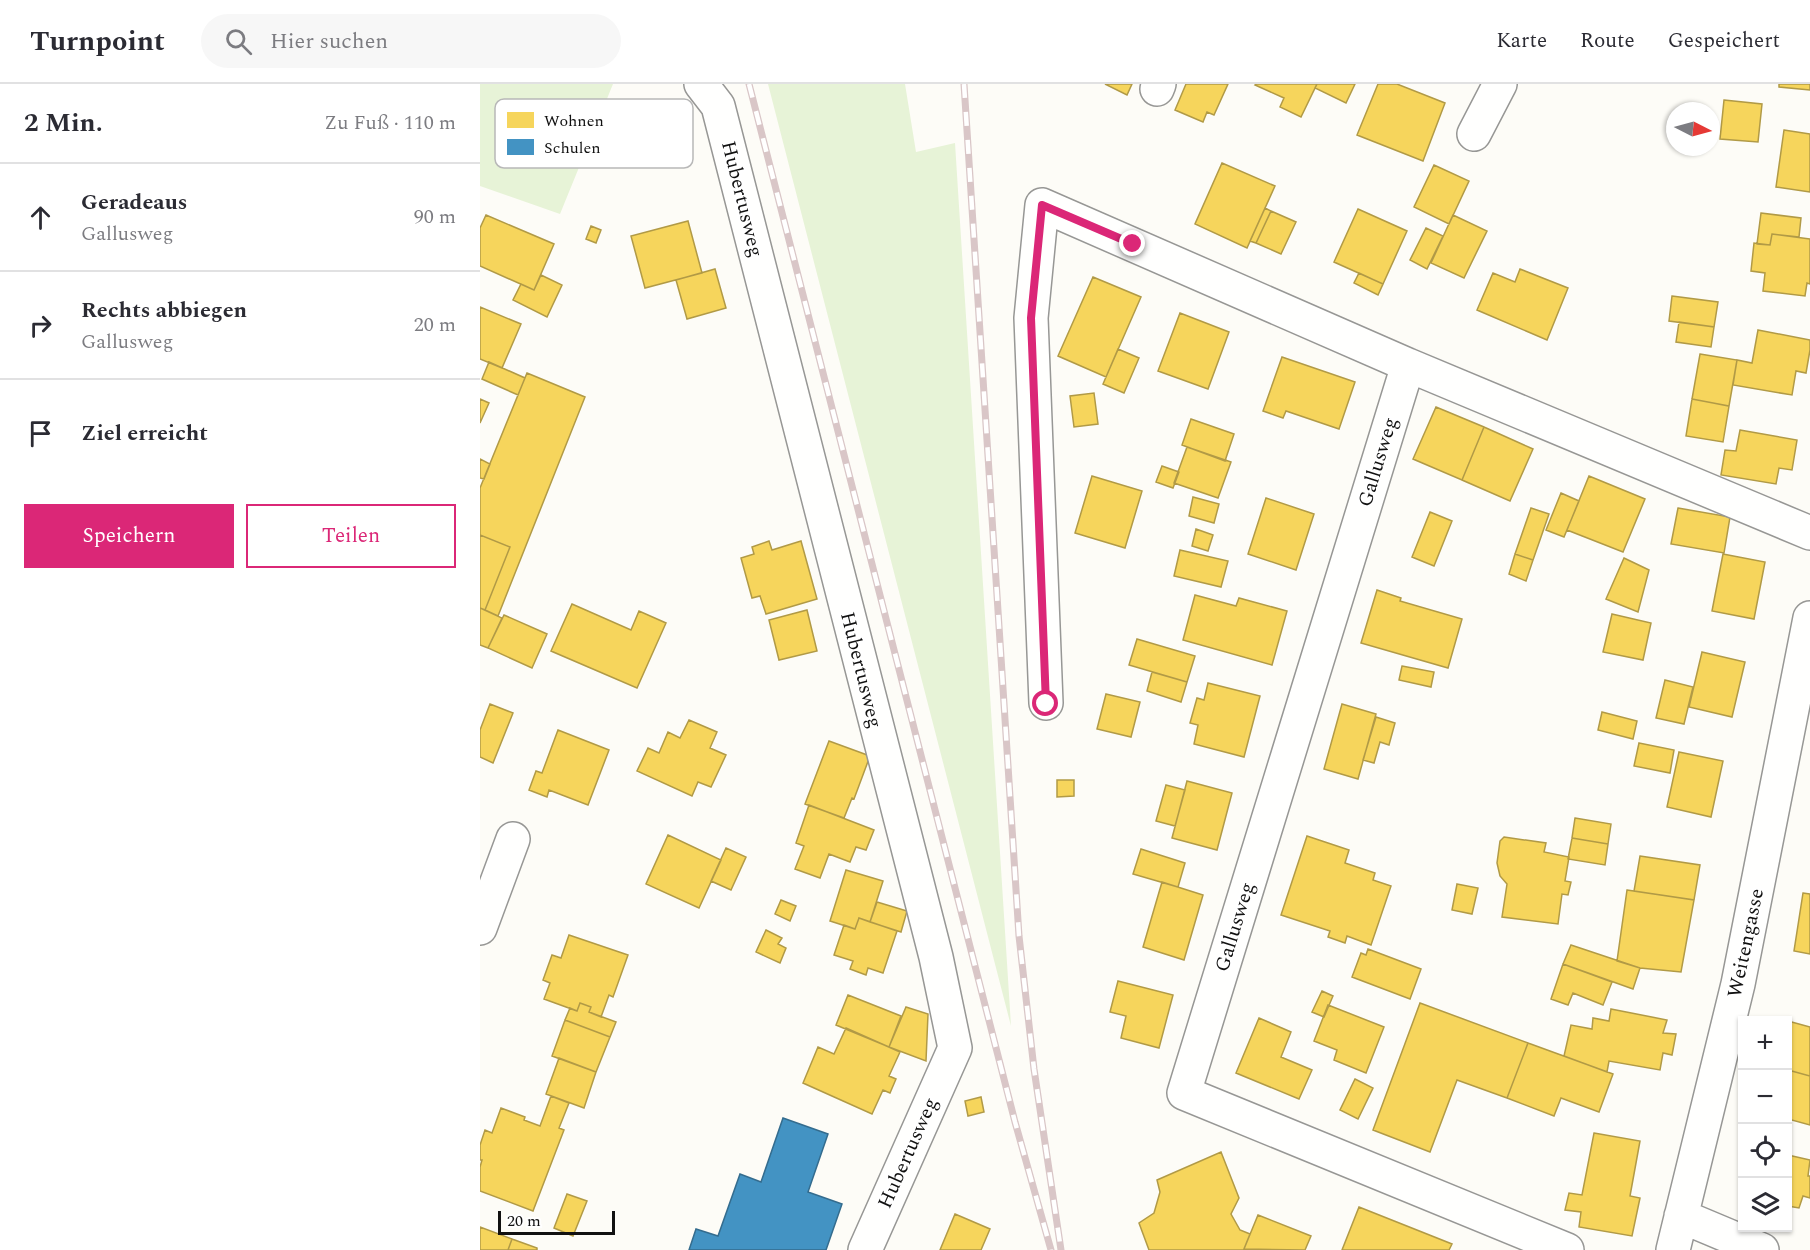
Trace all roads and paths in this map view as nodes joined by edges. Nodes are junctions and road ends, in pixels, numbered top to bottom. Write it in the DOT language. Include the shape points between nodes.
graph roads {
  1 [pos="701,84"];
  2 [pos="1492,87"];
  3 [pos="1474,134"];
  4 [pos="1408,365"];
  5 [pos="1810,533"];
  6 [pos="1810,618"];
  7 [pos="1046,704"];
  8 [pos="1798,742"];
  9 [pos="513,840"];
  10 [pos="480,928"];
  11 [pos="1681,1216"];
  12 [pos="865,1250"];
  13 [pos="1567,1250"];
  14 [pos="1673,1250"];
  15 [pos="1762,1250"];
  1 -- 12 [label="street, Hubertusweg" via="718,106 933,946 955,1048"];
  2 -- 3 [label="street"];
  4 -- 5 [label="street"];
  4 -- 7 [label="street" via="1042,205 1031,318"];
  4 -- 13 [label="street, Gallusweg" via="1184,1093"];
  6 -- 8 [label="street, Weitengasse"];
  8 -- 11 [label="street, Weitengasse"];
  9 -- 10 [label="street"];
  11 -- 14 [label="street, Weitengasse"];
  11 -- 15 [label="street"];
}
